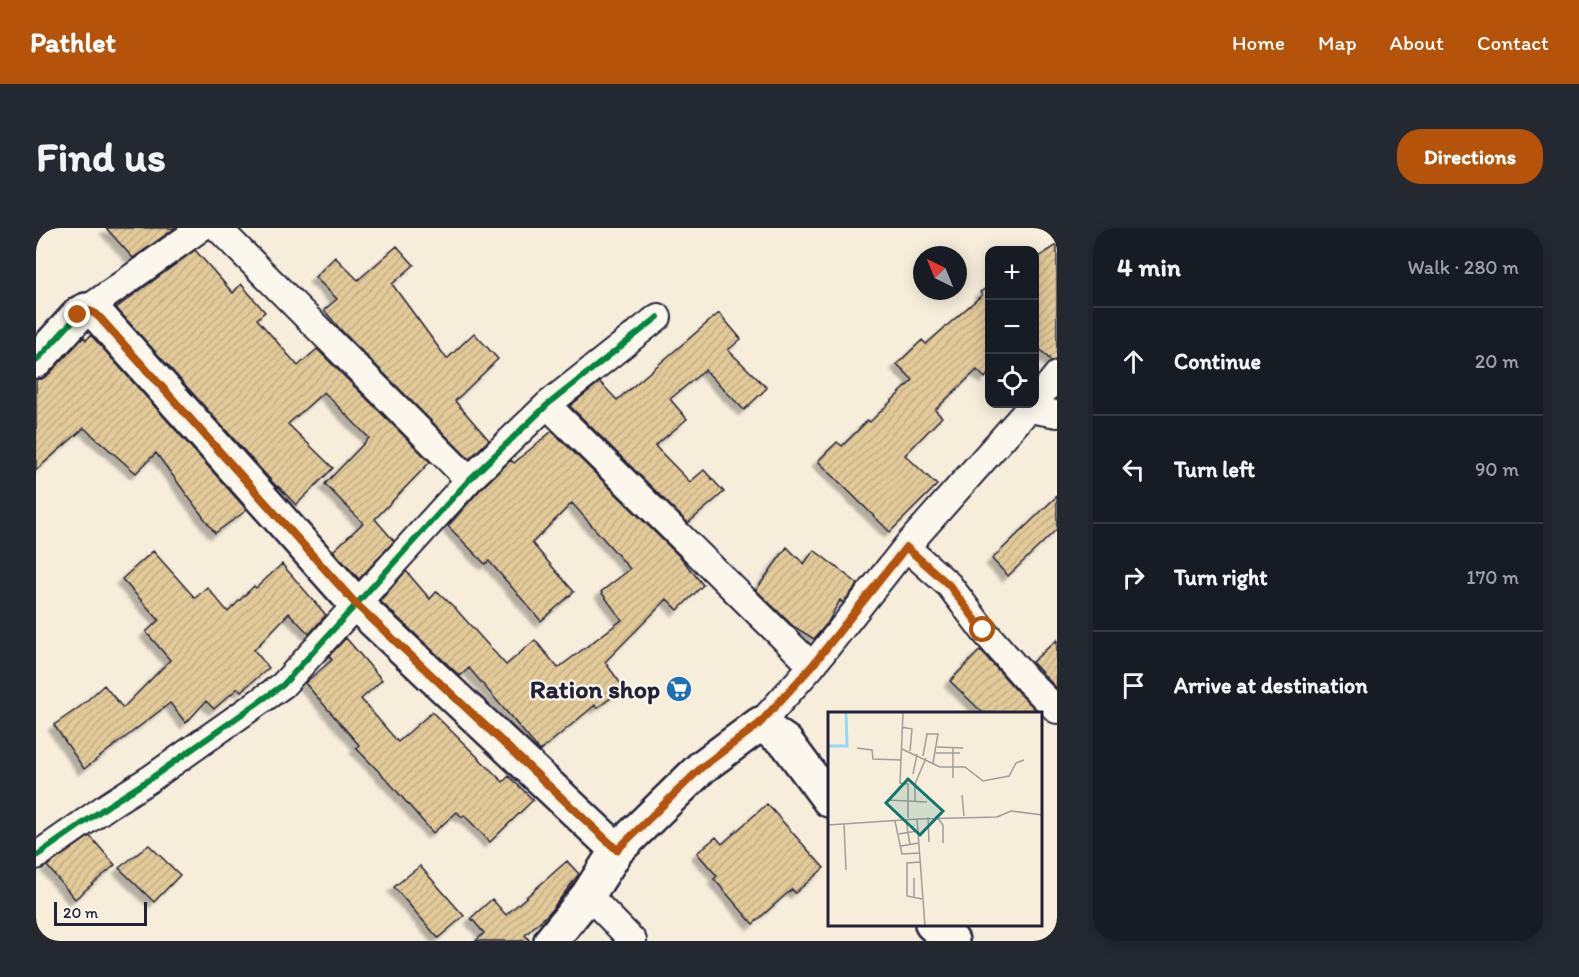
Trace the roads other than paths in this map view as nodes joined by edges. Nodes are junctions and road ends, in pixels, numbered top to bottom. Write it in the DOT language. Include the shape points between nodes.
graph roads {
  1 [pos="201,228"];
  2 [pos="218,228"];
  3 [pos="86,310"];
  4 [pos="658,317"];
  5 [pos="36,361"];
  6 [pos="1057,375"];
  7 [pos="1039,397"];
  8 [pos="547,405"];
  9 [pos="1030,408"];
  10 [pos="1039,408"];
  11 [pos="1057,414"];
  12 [pos="468,480"];
  13 [pos="914,555"];
  14 [pos="356,604"];
  15 [pos="812,666"];
  16 [pos="1057,710"];
  17 [pos="759,724"];
  18 [pos="828,799"];
  19 [pos="617,850"];
  20 [pos="36,856"];
  21 [pos="588,895"];
  22 [pos="551,941"];
  23 [pos="633,941"];
  1 -- 3 [label="street"];
  2 -- 12 [label="street"];
  3 -- 5 [label="street"];
  3 -- 14 [label="street" via="96,313"];
  4 -- 8 [label="street"];
  6 -- 7 [label="street"];
  8 -- 12 [label="street"];
  8 -- 15 [label="street"];
  9 -- 13 [label="street"];
  10 -- 11 [label="street"];
  12 -- 14 [label="street"];
  13 -- 15 [label="street"];
  13 -- 16 [label="street" via="949,585 983,630"];
  14 -- 19 [label="street"];
  14 -- 20 [label="street" via="283,685"];
  15 -- 17 [label="street"];
  17 -- 18 [label="street" via="786,742"];
  17 -- 19 [label="street" via="702,767"];
  19 -- 21 [label="street"];
  21 -- 22 [label="street"];
  21 -- 23 [label="street"];
}
